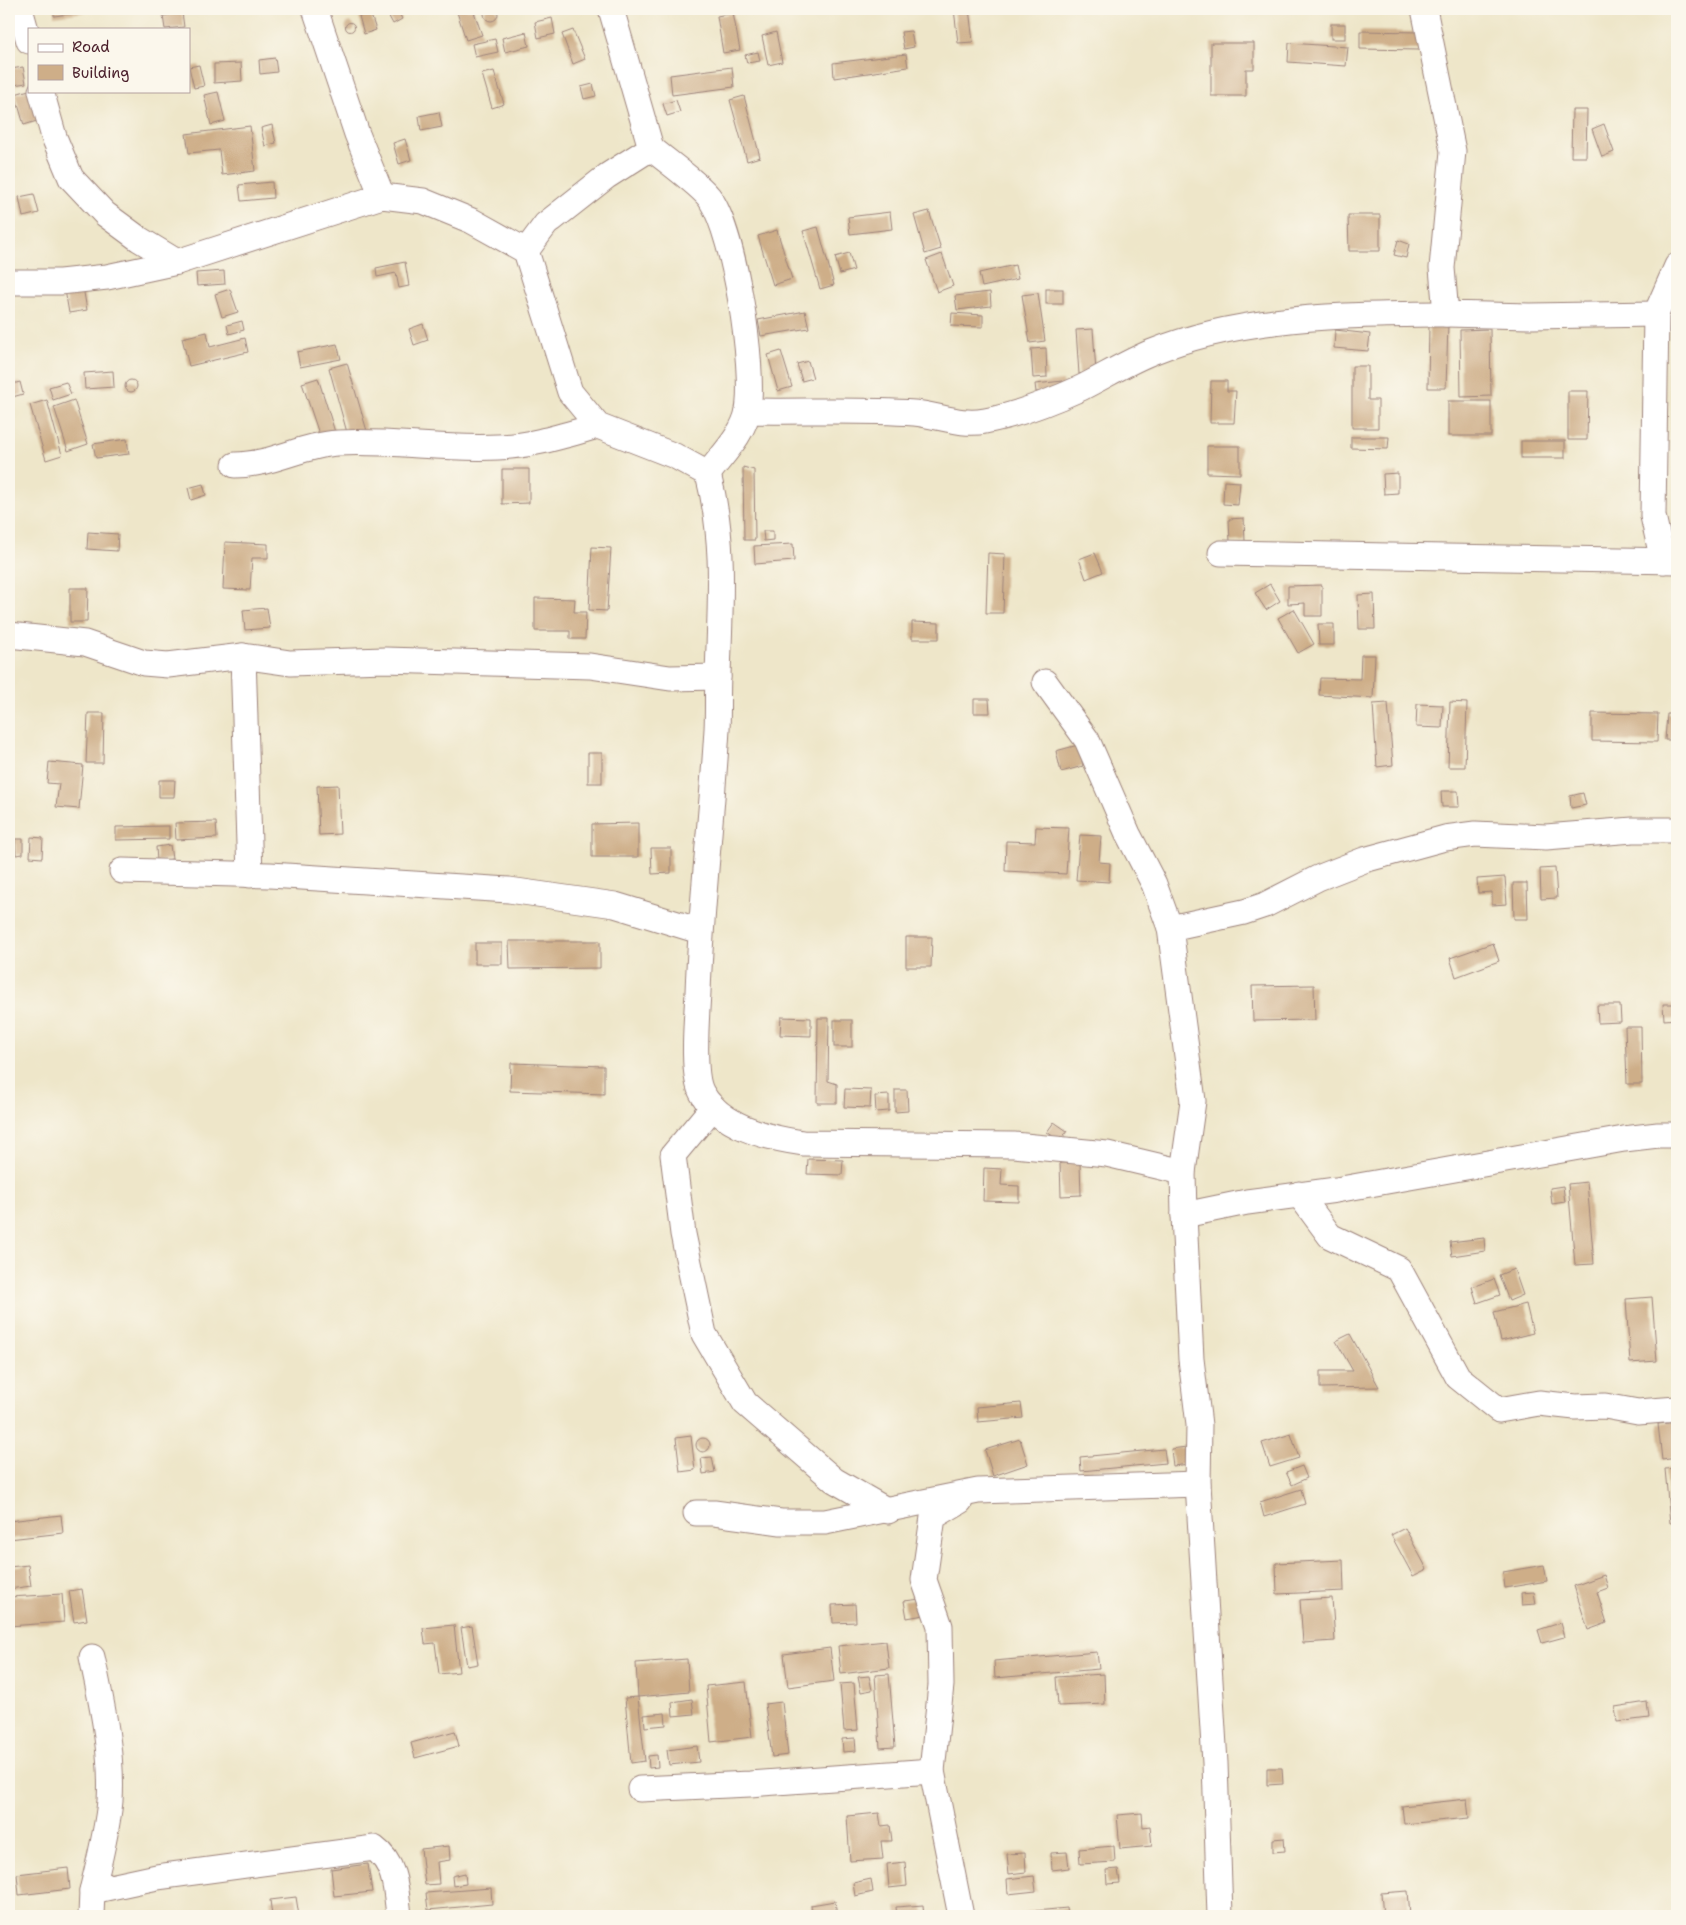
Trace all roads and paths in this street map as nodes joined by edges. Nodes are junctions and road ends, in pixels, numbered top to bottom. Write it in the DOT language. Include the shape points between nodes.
graph roads {
  1 [pos="314,9"];
  2 [pos="611,9"];
  3 [pos="1424,9"];
  4 [pos="41,92"];
  5 [pos="651,148"];
  6 [pos="382,196"];
  7 [pos="526,252"];
  8 [pos="177,262"];
  9 [pos="1677,266"];
  10 [pos="9,282"];
  11 [pos="1446,314"];
  12 [pos="1656,314"];
  13 [pos="748,412"];
  14 [pos="598,426"];
  15 [pos="235,465"];
  16 [pos="708,474"];
  17 [pos="1221,553"];
  18 [pos="1670,561"];
  19 [pos="9,635"];
  20 [pos="243,656"];
  21 [pos="718,677"];
  22 [pos="1045,682"];
  23 [pos="1677,830"];
  24 [pos="122,870"];
  25 [pos="250,875"];
  26 [pos="1170,928"];
  27 [pos="700,931"];
  28 [pos="713,1107"];
  29 [pos="1677,1135"];
  30 [pos="1183,1172"];
  31 [pos="1299,1194"];
  32 [pos="1184,1215"];
  33 [pos="1677,1409"];
  34 [pos="1198,1484"];
  35 [pos="978,1491"];
  36 [pos="888,1511"];
  37 [pos="696,1513"];
  38 [pos="92,1657"];
  39 [pos="932,1771"];
  40 [pos="640,1789"];
  41 [pos="92,1892"];
  42 [pos="91,1916"];
  43 [pos="399,1916"];
  44 [pos="961,1916"];
  45 [pos="1220,1916"];
  1 -- 6 [label="street"];
  2 -- 5 [label="street"];
  3 -- 11 [label="street" via="1453,151 1442,268"];
  4 -- 8 [label="street" via="54,137 71,178 105,214 139,240"];
  5 -- 7 [label="street" via="607,176 546,224"];
  5 -- 13 [label="street" via="710,198 724,226 742,307 749,360"];
  6 -- 7 [label="street" via="423,201 472,220"];
  6 -- 8 [label="street"];
  7 -- 14 [label="street" via="570,392"];
  8 -- 10 [label="street" via="107,277 60,282"];
  9 -- 12 [label="street"];
  11 -- 12 [label="street"];
  11 -- 13 [label="street" via="1350,315 1254,326 1195,338 1151,352 1018,414 982,422 961,422 916,413"];
  12 -- 18 [label="street" via="1653,516"];
  13 -- 16 [label="street" via="737,435"];
  14 -- 15 [label="street" via="538,443 497,447 367,443 319,445 272,460"];
  14 -- 16 [label="street" via="674,456"];
  16 -- 21 [label="street" via="722,560"];
  17 -- 18 [label="street"];
  19 -- 20 [label="street" via="85,644 144,664 168,666"];
  20 -- 21 [label="street" via="290,663 385,660 590,666 670,678"];
  20 -- 25 [label="street"];
  21 -- 27 [label="street" via="717,730"];
  22 -- 26 [label="street" via="1087,740 1154,884"];
  23 -- 26 [label="street" via="1546,837 1475,834 1445,838 1364,860 1251,910"];
  24 -- 25 [label="street"];
  25 -- 27 [label="street" via="509,890 615,905"];
  26 -- 30 [label="street" via="1193,1101"];
  27 -- 28 [label="street" via="696,1064 701,1092"];
  28 -- 30 [label="street" via="740,1126 769,1138 803,1143 1014,1145 1107,1154"];
  28 -- 36 [label="street" via="673,1156 684,1234 704,1334 745,1403 834,1480"];
  29 -- 31 [label="street" via="1624,1139"];
  30 -- 32 [label="street"];
  31 -- 32 [label="street"];
  31 -- 33 [label="street" via="1330,1236 1399,1269 1458,1377 1499,1410 1539,1403 1605,1406 1638,1412"];
  32 -- 34 [label="street" via="1191,1359 1199,1425"];
  34 -- 35 [label="street"];
  34 -- 45 [label="street" via="1215,1764"];
  35 -- 36 [label="street"];
  35 -- 39 [label="street" via="933,1517 924,1580 940,1626 941,1685"];
  36 -- 37 [label="street" via="825,1522 781,1522"];
  38 -- 41 [label="street" via="101,1693 108,1747 110,1800"];
  39 -- 40 [label="street"];
  39 -- 44 [label="street"];
  41 -- 42 [label="street"];
  41 -- 43 [label="street" via="157,1877 374,1848 386,1856"];
}
